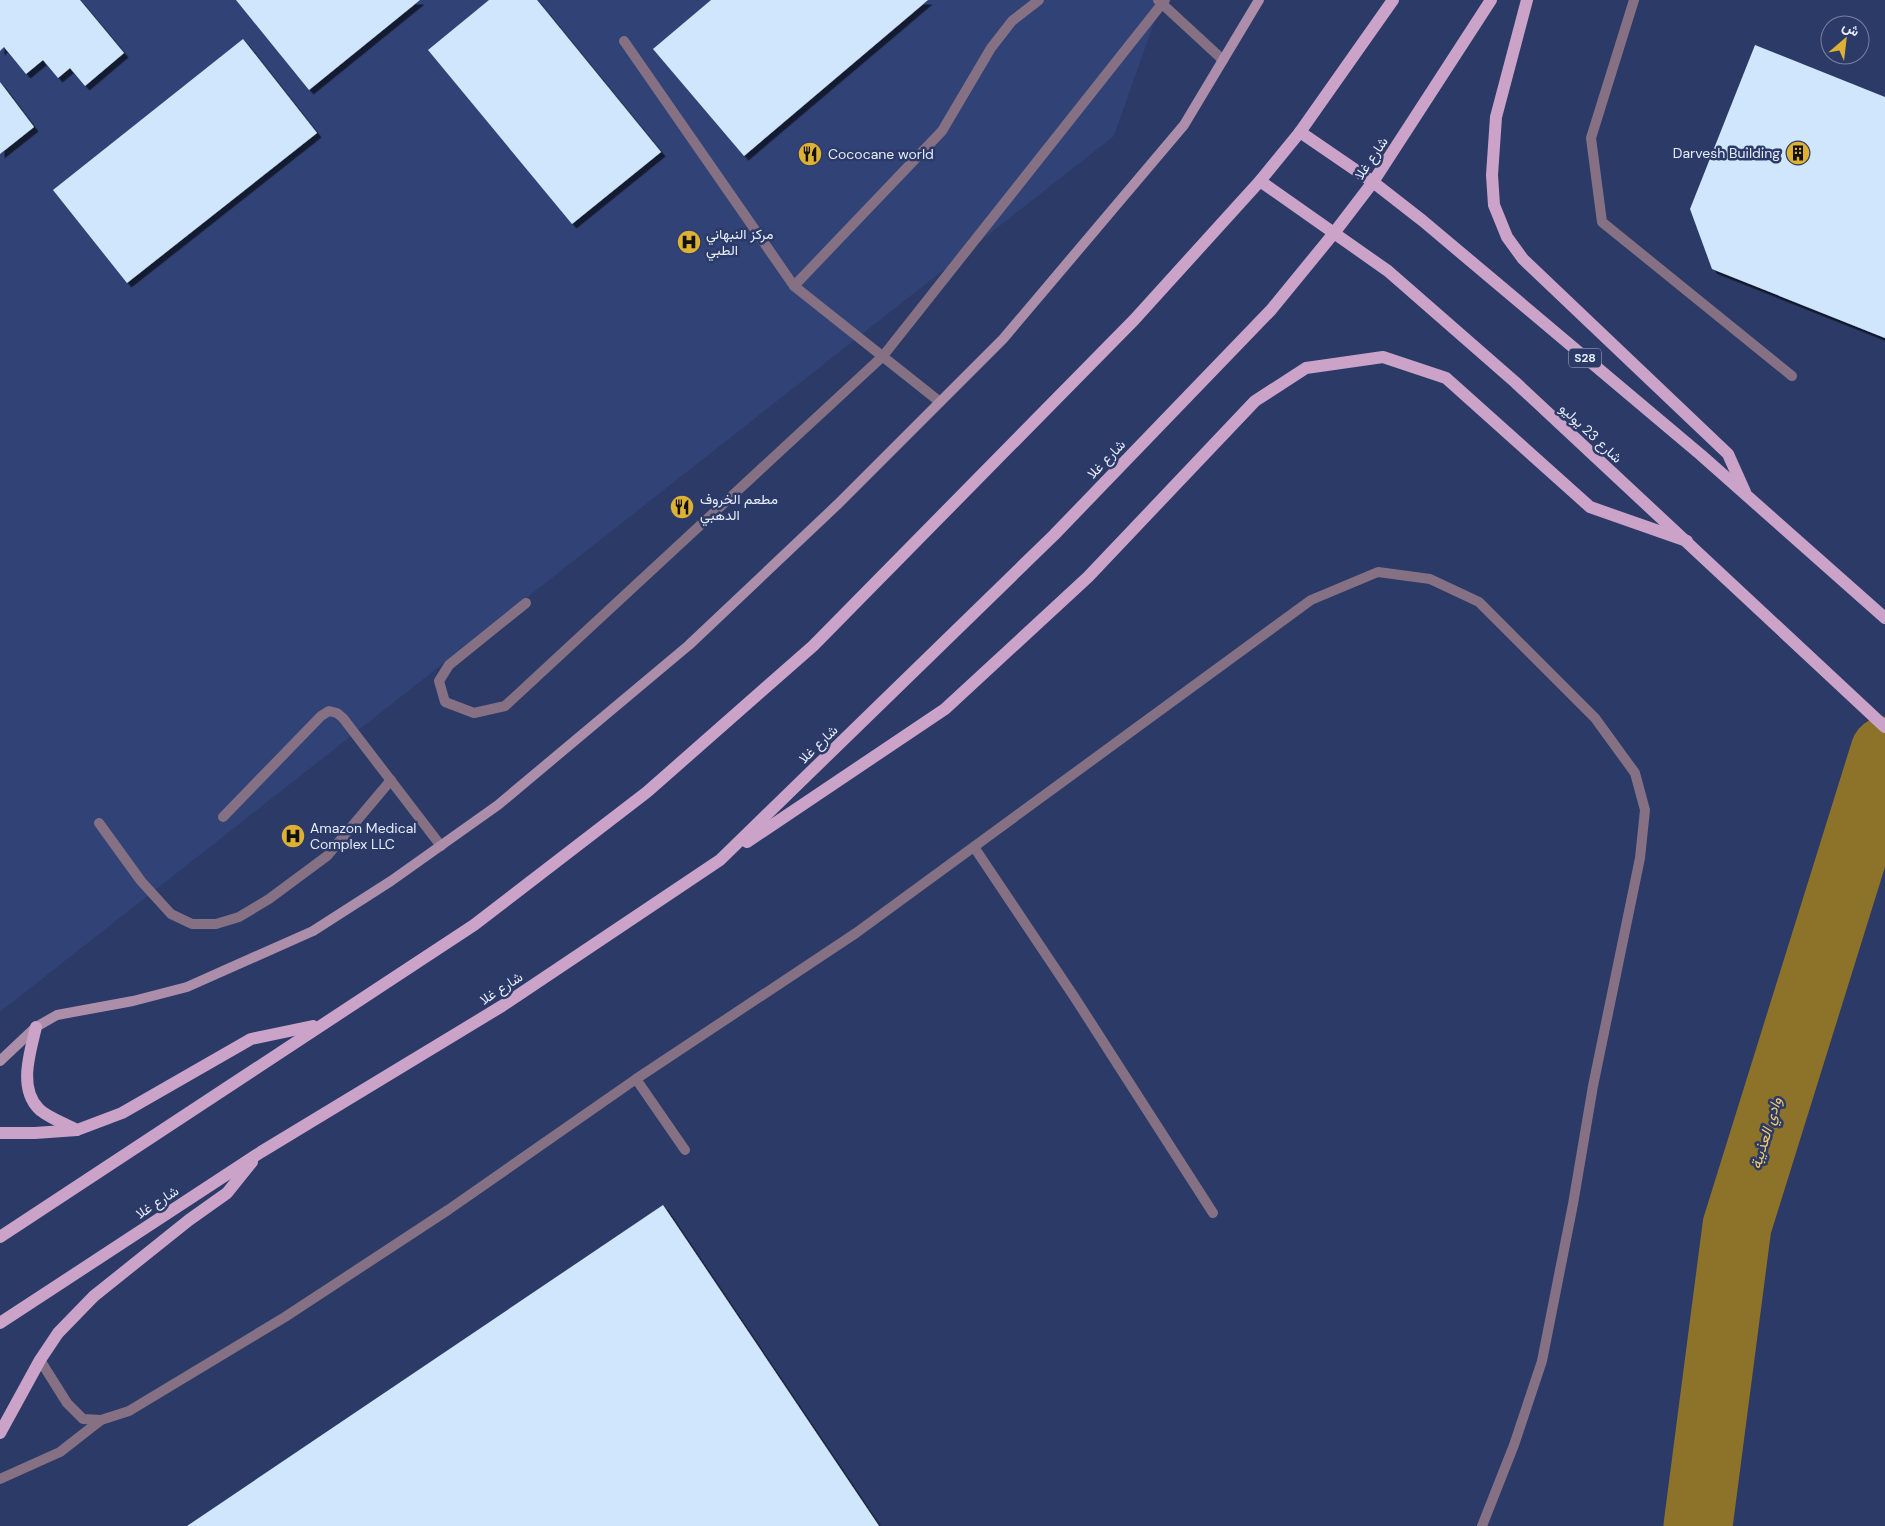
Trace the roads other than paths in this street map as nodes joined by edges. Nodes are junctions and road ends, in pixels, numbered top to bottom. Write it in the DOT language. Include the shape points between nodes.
graph roads {
  1 [pos="1039,0"];
  2 [pos="1259,0"];
  3 [pos="1393,0"];
  4 [pos="1490,0"];
  5 [pos="1527,0"];
  6 [pos="1634,0"];
  7 [pos="1162,1"];
  8 [pos="624,41"];
  9 [pos="1223,60"];
  10 [pos="1300,132"];
  11 [pos="1260,181"];
  12 [pos="1373,182"];
  13 [pos="1334,233"];
  14 [pos="794,286"];
  15 [pos="883,356"];
  16 [pos="1792,376"];
  17 [pos="940,402"];
  18 [pos="1747,496"];
  19 [pos="1687,541"];
  20 [pos="526,603"];
  21 [pos="1885,618"];
  22 [pos="1885,727"];
  23 [pos="390,780"];
  24 [pos="222,817"];
  25 [pos="99,823"];
  26 [pos="441,846"];
  27 [pos="974,847"];
  28 [pos="720,860"];
  29 [pos="319,1025"];
  30 [pos="36,1028"];
  31 [pos="0,1061"];
  32 [pos="636,1079"];
  33 [pos="77,1130"];
  34 [pos="0,1133"];
  35 [pos="685,1150"];
  36 [pos="261,1152"];
  37 [pos="1213,1213"];
  38 [pos="0,1236"];
  39 [pos="0,1323"];
  40 [pos="40,1360"];
  41 [pos="102,1420"];
  42 [pos="0,1433"];
  43 [pos="0,1479"];
  44 [pos="1482,1526"];
  1 -- 14 [label="lane" via="1012,21 991,48 942,131"];
  2 -- 9 [label="street"];
  3 -- 10 [label="main road"];
  4 -- 12 [label="main road, شارع غلا"];
  5 -- 18 [label="main road" via="1496,117 1492,175 1494,205 1507,237 1523,259 1728,454"];
  6 -- 16 [label="lane" via="1590,138 1602,222"];
  7 -- 9 [label="lane"];
  7 -- 15 [label="lane"];
  8 -- 14 [label="lane"];
  9 -- 17 [label="street" via="1184,125 1003,339"];
  10 -- 11 [label="main road"];
  10 -- 12 [label="main road, S28"];
  11 -- 13 [label="main road, شارع 23 يوليو"];
  11 -- 29 [label="main road" via="1134,320 813,646 647,792 474,925"];
  12 -- 13 [label="main road, شارع غلا"];
  12 -- 18 [label="main road, S28"];
  13 -- 19 [label="main road, شارع 23 يوليو" via="1388,271"];
  13 -- 28 [label="main road, شارع غلا" via="1271,310 1061,528"];
  14 -- 15 [label="lane"];
  15 -- 17 [label="lane"];
  15 -- 20 [label="lane" via="505,706 474,713 445,702 439,681 449,665"];
  17 -- 26 [label="street" via="689,645 498,805"];
  18 -- 21 [label="main road, S28"];
  19 -- 22 [label="main road, شارع 23 يوليو"];
  19 -- 28 [label="main road" via="1590,507 1446,378 1383,357 1306,368 1255,401 1088,577 945,708"];
  23 -- 24 [label="lane" via="344,718 337,712 328,712"];
  23 -- 25 [label="lane" via="327,856 269,900 239,917 216,924 192,924 171,914 141,881"];
  23 -- 26 [label="lane"];
  26 -- 30 [label="street" via="313,932 187,987 57,1015"];
  27 -- 32 [label="lane" via="856,933"];
  27 -- 37 [label="lane"];
  27 -- 44 [label="lane" via="1311,600 1378,572 1430,579 1480,602 1595,718 1635,773 1645,810 1640,858 1593,1086 1542,1361"];
  28 -- 36 [label="main road, شارع غلا" via="502,1006"];
  29 -- 33 [label="main road" via="251,1039 122,1113"];
  29 -- 38 [label="main road"];
  30 -- 31 [label="street"];
  30 -- 33 [label="main road" via="27,1064 28,1094 40,1110"];
  32 -- 35 [label="lane"];
  32 -- 41 [label="lane" via="448,1210 285,1317 129,1411"];
  33 -- 34 [label="main road"];
  36 -- 39 [label="main road, شارع غلا"];
  36 -- 40 [label="main road" via="227,1193 94,1296 58,1333"];
  40 -- 41 [label="lane" via="66,1403 83,1419"];
  40 -- 42 [label="main road"];
  41 -- 43 [label="lane" via="60,1452"];
}
